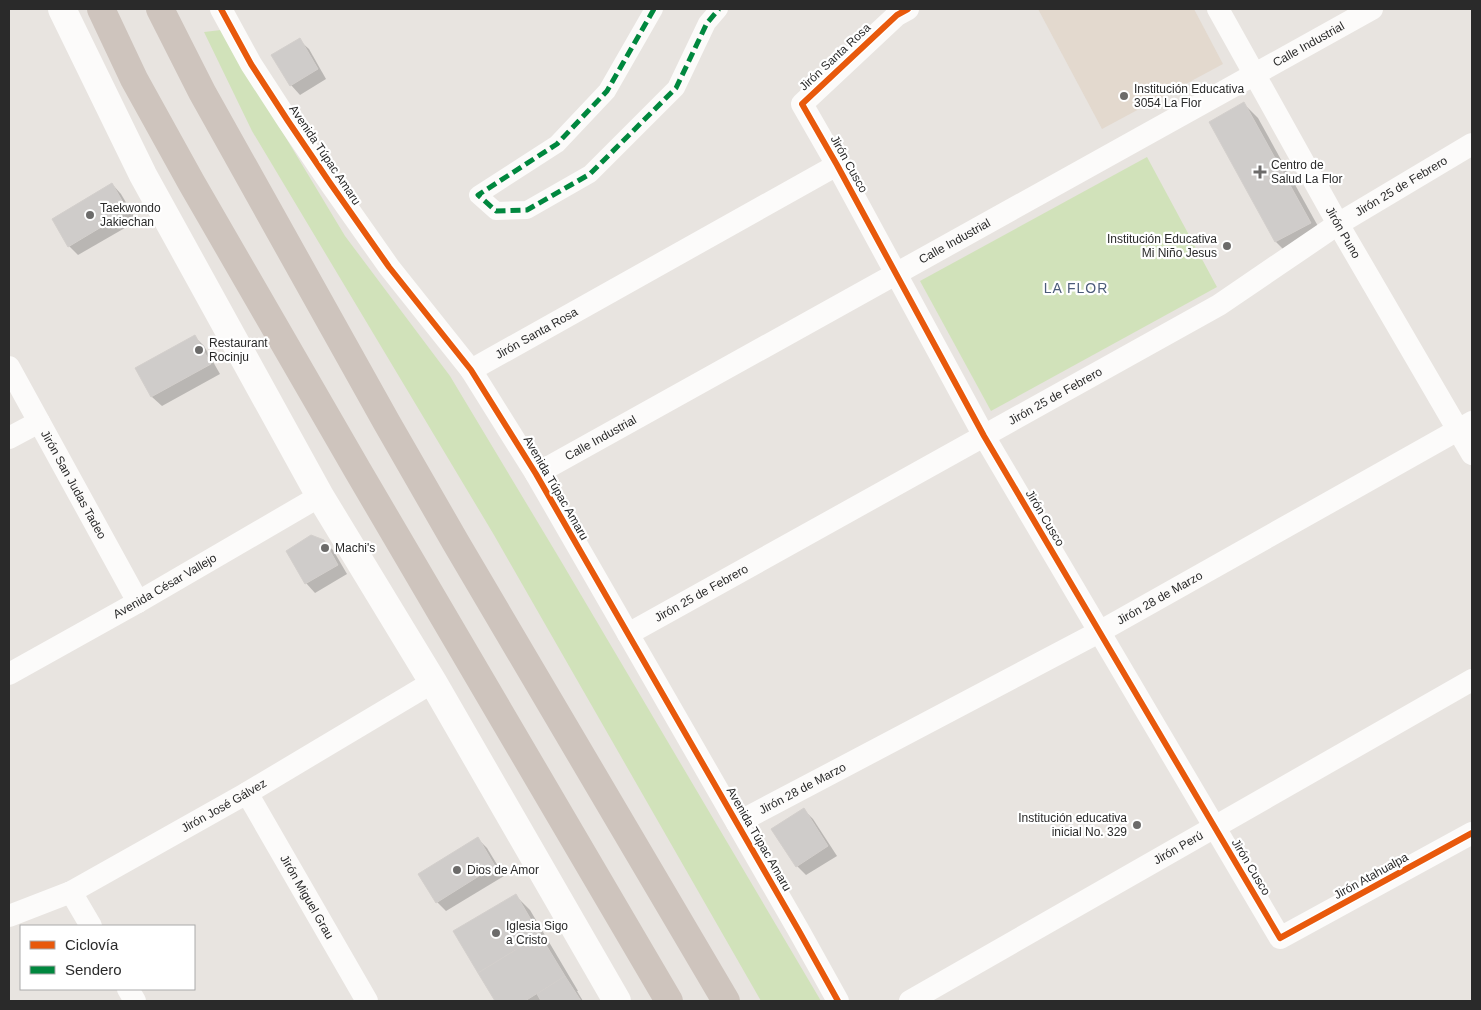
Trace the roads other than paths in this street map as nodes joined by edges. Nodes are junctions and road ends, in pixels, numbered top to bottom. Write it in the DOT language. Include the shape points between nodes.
graph roads {
  1 [pos="62,9"];
  2 [pos="101,9"];
  3 [pos="160,9"];
  4 [pos="221,9"];
  5 [pos="654,9"];
  6 [pos="720,9"];
  7 [pos="1218,9"];
  8 [pos="1372,9"];
  9 [pos="900,11"];
  10 [pos="1255,74"];
  11 [pos="802,104"];
  12 [pos="1472,144"];
  13 [pos="837,164"];
  14 [pos="1338,224"];
  15 [pos="896,273"];
  16 [pos="9,367"];
  17 [pos="471,370"];
  18 [pos="39,422"];
  19 [pos="1465,426"];
  20 [pos="984,436"];
  21 [pos="9,438"];
  22 [pos="1472,454"];
  23 [pos="536,474"];
  24 [pos="320,496"];
  25 [pos="138,602"];
  26 [pos="1099,632"];
  27 [pos="628,634"];
  28 [pos="9,674"];
  29 [pos="1472,680"];
  30 [pos="433,682"];
  31 [pos="247,793"];
  32 [pos="737,822"];
  33 [pos="1214,827"];
  34 [pos="1472,833"];
  35 [pos="71,892"];
  36 [pos="9,916"];
  37 [pos="90,925"];
  38 [pos="1280,938"];
  39 [pos="129,990"];
  40 [pos="135,1001"];
  41 [pos="367,1001"];
  42 [pos="617,1001"];
  43 [pos="669,1001"];
  44 [pos="726,1001"];
  45 [pos="838,1001"];
  46 [pos="910,1001"];
  1 -- 24 [label="street" via="143,175"];
  2 -- 43 [label="highway" via="134,79 191,182"];
  3 -- 44 [label="highway" via="202,92 387,423"];
  4 -- 17 [label="street, Avenida Túpac Amaru" via="251,64 330,183 389,267"];
  5 -- 6 [label="street" via="607,91 557,144 478,195 496,212 527,210 590,174 676,88 707,24"];
  7 -- 10 [label="street, Jirón Puno"];
  8 -- 10 [label="street, Calle Industrial"];
  9 -- 11 [label="street, Jirón Santa Rosa"];
  10 -- 14 [label="street, Jirón Puno"];
  10 -- 15 [label="street, Calle Industrial"];
  11 -- 13 [label="street, Jirón Cusco"];
  12 -- 14 [label="street, Jirón 25 de Febrero"];
  13 -- 15 [label="street, Jirón Cusco"];
  13 -- 17 [label="street, Jirón Santa Rosa"];
  14 -- 19 [label="street, Jirón Puno"];
  14 -- 20 [label="street, Jirón 25 de Febrero" via="1219,305"];
  15 -- 20 [label="street, Jirón Cusco"];
  15 -- 23 [label="street, Calle Industrial"];
  16 -- 18 [label="street, Jirón San Judas Tadeo"];
  17 -- 23 [label="street, Avenida Túpac Amaru"];
  18 -- 21 [label="street"];
  18 -- 25 [label="street, Jirón San Judas Tadeo"];
  19 -- 22 [label="street, Jirón Puno"];
  19 -- 26 [label="street, Jirón 28 de Marzo"];
  20 -- 26 [label="street, Jirón Cusco"];
  20 -- 27 [label="street, Jirón 25 de Febrero"];
  23 -- 27 [label="street, Avenida Túpac Amaru"];
  24 -- 25 [label="street, Avenida César Vallejo"];
  24 -- 30 [label="street"];
  25 -- 28 [label="street, Avenida César Vallejo"];
  26 -- 32 [label="street, Jirón 28 de Marzo"];
  26 -- 33 [label="street, Jirón Cusco"];
  27 -- 32 [label="street, Avenida Túpac Amaru"];
  29 -- 33 [label="street, Jirón Perú"];
  30 -- 31 [label="street, Jirón José Gálvez"];
  30 -- 42 [label="street"];
  31 -- 35 [label="street, Jirón José Gálvez"];
  31 -- 41 [label="street, Jirón Miguel Grau"];
  32 -- 45 [label="street, Avenida Túpac Amaru"];
  33 -- 38 [label="street, Jirón Cusco"];
  33 -- 46 [label="street, Jirón Perú"];
  34 -- 38 [label="street, Jirón Atahualpa"];
  35 -- 36 [label="street, Jirón José Gálvez"];
  35 -- 37 [label="street"];
  39 -- 40 [label="street"];
}
